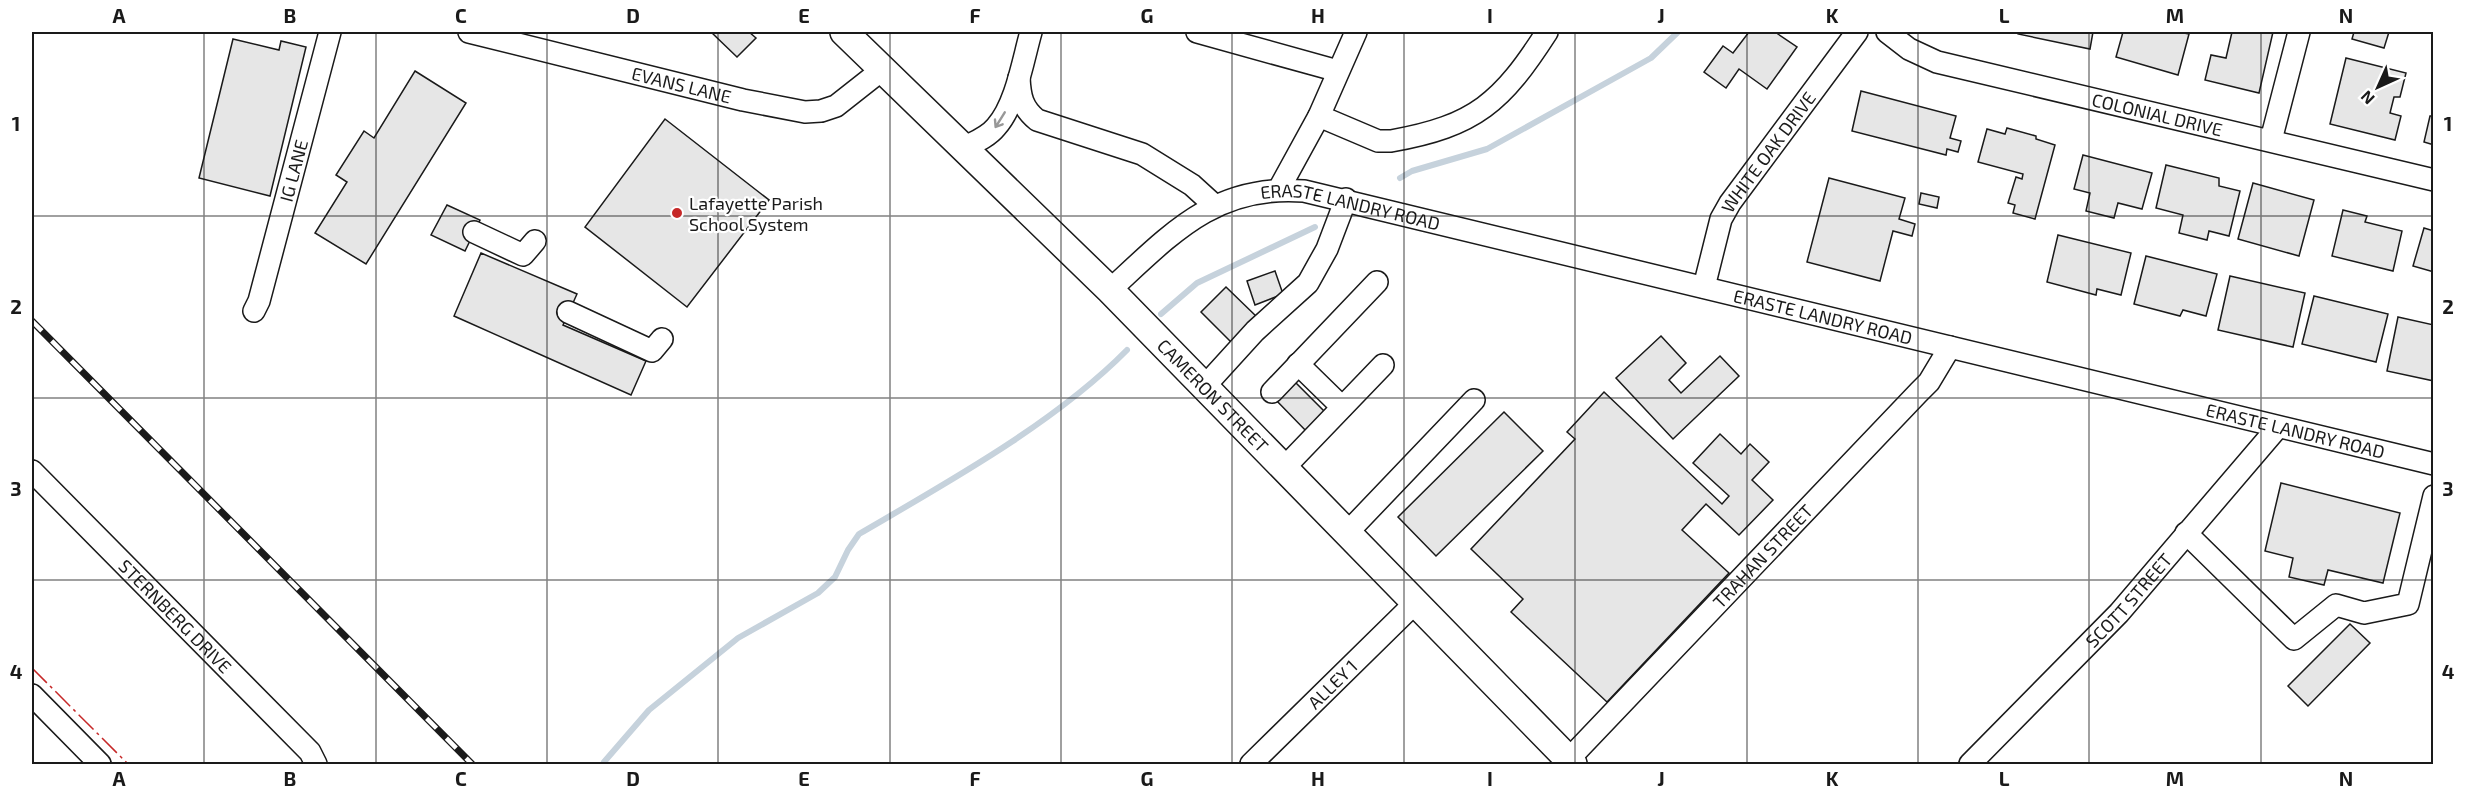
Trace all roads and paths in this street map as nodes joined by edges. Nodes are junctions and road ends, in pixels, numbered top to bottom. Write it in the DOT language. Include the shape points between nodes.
graph roads {
  1 [pos="330,32"];
  2 [pos="469,32"];
  3 [pos="844,32"];
  4 [pos="1031,32"];
  5 [pos="1197,32"];
  6 [pos="1356,32"];
  7 [pos="1546,32"];
  8 [pos="1857,32"];
  9 [pos="1887,32"];
  10 [pos="2299,32"];
  11 [pos="883,69"];
  12 [pos="1338,71"];
  13 [pos="1019,78"];
  14 [pos="1319,116"];
  15 [pos="2271,140"];
  16 [pos="964,147"];
  17 [pos="2433,180"];
  18 [pos="1280,189"];
  19 [pos="1346,199"];
  20 [pos="1214,205"];
  21 [pos="474,232"];
  22 [pos="535,241"];
  23 [pos="1377,282"];
  24 [pos="1704,287"];
  25 [pos="1110,290"];
  26 [pos="254,311"];
  27 [pos="568,312"];
  28 [pos="662,339"];
  29 [pos="1950,346"];
  30 [pos="1298,364"];
  31 [pos="1383,364"];
  32 [pos="1204,387"];
  33 [pos="1272,392"];
  34 [pos="1474,400"];
  35 [pos="1342,407"];
  36 [pos="2278,427"];
  37 [pos="2433,464"];
  38 [pos="1283,469"];
  39 [pos="32,471"];
  40 [pos="2433,496"];
  41 [pos="2187,533"];
  42 [pos="1346,534"];
  43 [pos="1414,604"];
  44 [pos="35,704"];
  45 [pos="1571,762"];
  46 [pos="100,765"];
  47 [pos="316,765"];
  48 [pos="1251,765"];
  49 [pos="1970,765"];
  1 -- 26 [label="street, IG LANE"];
  2 -- 11 [label="street, EVANS LANE" via="805,112 836,105"];
  3 -- 11 [label="main road, CAMERON STREET"];
  4 -- 13 [label="street"];
  5 -- 12 [label="street"];
  6 -- 12 [label="street"];
  7 -- 14 [label="street" via="1513,82 1468,120 1378,141"];
  8 -- 24 [label="street, WHITE OAK DRIVE" via="1730,202 1721,219"];
  9 -- 15 [label="street, COLONIAL DRIVE" via="1909,49 1937,62"];
  10 -- 15 [label="street"];
  11 -- 16 [label="main road, CAMERON STREET"];
  12 -- 14 [label="street"];
  13 -- 16 [label="street, one-way" via="997,126"];
  13 -- 20 [label="street" via="1020,98 1037,120 1142,154 1192,185"];
  14 -- 18 [label="street"];
  15 -- 17 [label="street, COLONIAL DRIVE"];
  16 -- 25 [label="main road, CAMERON STREET"];
  18 -- 19 [label="street, ERASTE LANDRY ROAD"];
  18 -- 20 [label="street, ERASTE LANDRY ROAD" via="1247,193"];
  19 -- 24 [label="street, ERASTE LANDRY ROAD"];
  19 -- 32 [label="street" via="1327,249 1308,283"];
  20 -- 25 [label="street, ERASTE LANDRY ROAD" via="1156,248"];
  21 -- 22 [label="street" via="523,255"];
  23 -- 30 [label="street"];
  24 -- 29 [label="street, ERASTE LANDRY ROAD"];
  25 -- 32 [label="main road, CAMERON STREET"];
  27 -- 28 [label="street" via="652,351"];
  29 -- 36 [label="street, ERASTE LANDRY ROAD"];
  29 -- 45 [label="street, TRAHAN STREET" via="1924,387"];
  30 -- 33 [label="street"];
  30 -- 35 [label="street"];
  31 -- 35 [label="street"];
  32 -- 38 [label="main road, CAMERON STREET"];
  34 -- 42 [label="street"];
  35 -- 38 [label="street"];
  36 -- 37 [label="street, ERASTE LANDRY ROAD"];
  36 -- 41 [label="street, SCOTT STREET"];
  38 -- 42 [label="main road, CAMERON STREET"];
  39 -- 47 [label="street, STERNBERG DRIVE" via="310,752"];
  40 -- 41 [label="street" via="2408,604 2364,614 2336,604 2294,639"];
  41 -- 49 [label="street, SCOTT STREET" via="2119,613"];
  42 -- 43 [label="main road, CAMERON STREET"];
  43 -- 45 [label="main road, CAMERON STREET"];
  43 -- 48 [label="street, ALLEY 1"];
  44 -- 46 [label="street"];
}
